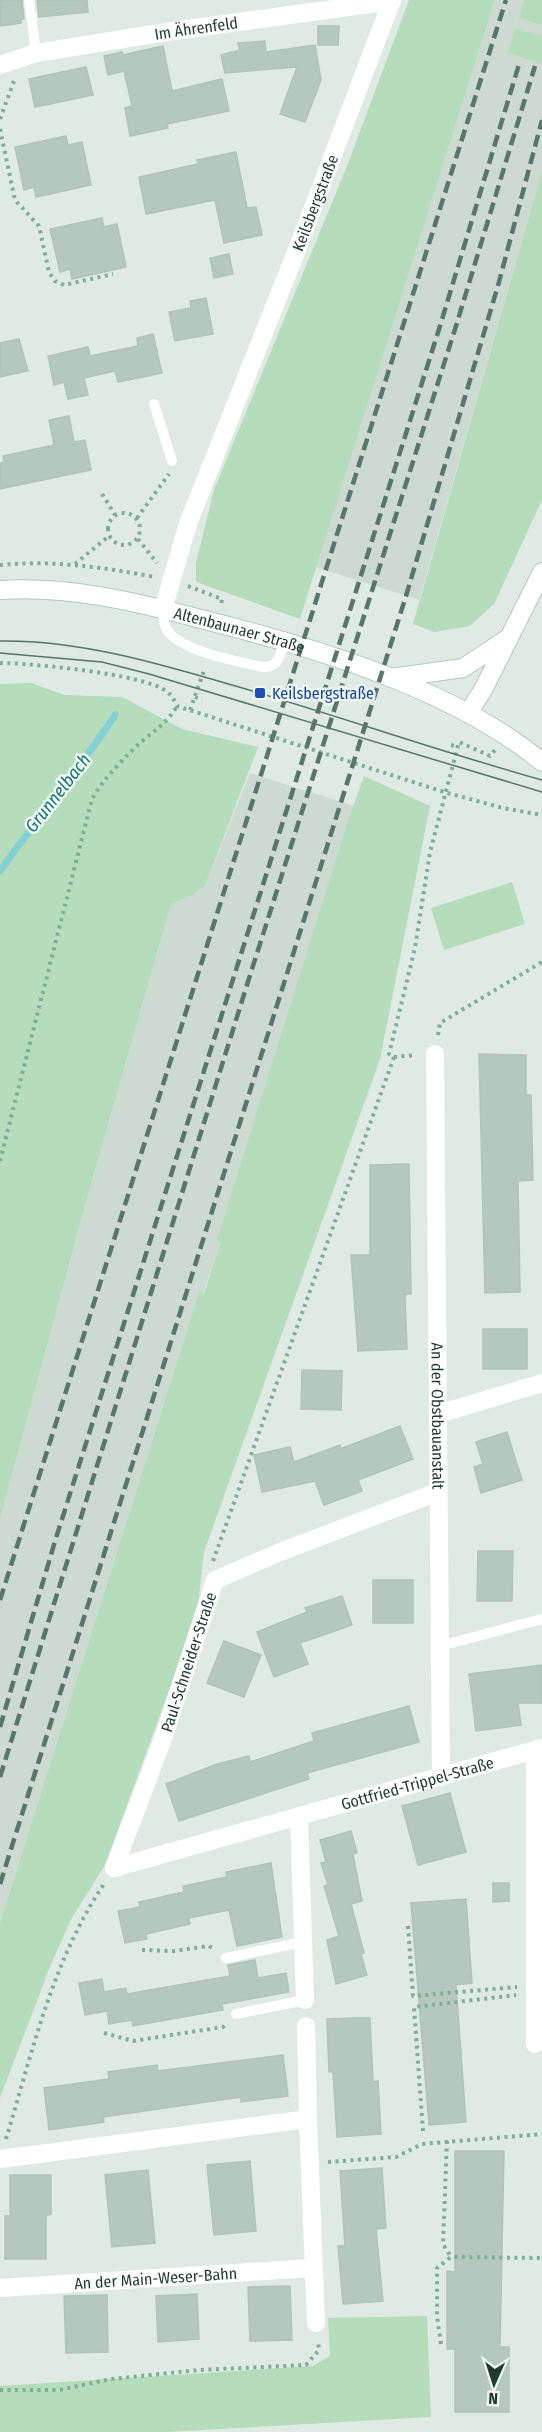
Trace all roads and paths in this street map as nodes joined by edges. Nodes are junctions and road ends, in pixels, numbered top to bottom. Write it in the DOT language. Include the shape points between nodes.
graph roads {
  1 [pos="29,0"];
  2 [pos="392,1"];
  3 [pos="36,53"];
  4 [pos="0,65"];
  5 [pos="24,78"];
  6 [pos="0,119"];
  7 [pos="0,129"];
  8 [pos="113,274"];
  9 [pos="154,404"];
  10 [pos="174,463"];
  11 [pos="102,494"];
  12 [pos="116,515"];
  13 [pos="137,518"];
  14 [pos="109,536"];
  15 [pos="138,539"];
  16 [pos="75,564"];
  17 [pos="0,565"];
  18 [pos="542,572"];
  19 [pos="171,580"];
  20 [pos="0,590"];
  21 [pos="222,599"];
  22 [pos="163,609"];
  23 [pos="508,638"];
  24 [pos="285,641"];
  25 [pos="210,653"];
  26 [pos="0,663"];
  27 [pos="389,678"];
  28 [pos="195,697"];
  29 [pos="202,700"];
  30 [pos="177,706"];
  31 [pos="190,710"];
  32 [pos="468,713"];
  33 [pos="451,745"];
  34 [pos="457,747"];
  35 [pos="495,750"];
  36 [pos="542,762"];
  37 [pos="443,773"];
  38 [pos="449,775"];
  39 [pos="444,792"];
  40 [pos="542,815"];
  41 [pos="542,962"];
  42 [pos="435,1054"];
  43 [pos="393,1057"];
  44 [pos="0,1161"];
  45 [pos="542,1383"];
  46 [pos="438,1414"];
  47 [pos="438,1492"];
  48 [pos="215,1580"];
  49 [pos="542,1619"];
  50 [pos="440,1646"];
  51 [pos="538,1749"];
  52 [pos="441,1777"];
  53 [pos="299,1816"];
  54 [pos="114,1868"];
  55 [pos="408,1926"];
  56 [pos="303,1942"];
  57 [pos="142,1950"];
  58 [pos="226,1958"];
  59 [pos="535,1989"];
  60 [pos="305,2000"];
  61 [pos="236,2014"];
  62 [pos="306,2026"];
  63 [pos="104,2033"];
  64 [pos="534,2044"];
  65 [pos="308,2119"];
  66 [pos="423,2131"];
  67 [pos="542,2134"];
  68 [pos="447,2141"];
  69 [pos="2,2152"];
  70 [pos="310,2163"];
  71 [pos="451,2257"];
  72 [pos="542,2258"];
  73 [pos="312,2268"];
  74 [pos="0,2288"];
  75 [pos="316,2323"];
  76 [pos="441,2344"];
  77 [pos="0,2390"];
  1 -- 3 [label="lane"];
  2 -- 3 [label="street, Im Ährenfeld"];
  2 -- 19 [label="street, Keilsbergstraße" via="198,495"];
  3 -- 4 [label="street, Im Ährenfeld"];
  5 -- 6 [label="path" via="13,81"];
  7 -- 8 [label="path" via="15,200 39,226 49,272 55,281 64,285"];
  9 -- 10 [label="lane"];
  10 -- 13 [label="path"];
  11 -- 12 [label="path"];
  12 -- 13 [label="path" via="127,513"];
  12 -- 14 [label="path" via="109,524"];
  13 -- 15 [label="path" via="141,529"];
  14 -- 15 [label="path" via="117,544 128,545"];
  14 -- 16 [label="path"];
  15 -- 19 [label="path"];
  16 -- 17 [label="path" via="38,561"];
  16 -- 19 [label="path"];
  18 -- 23 [label="street"];
  19 -- 21 [label="path"];
  19 -- 22 [label="street, Keilsbergstraße"];
  20 -- 22 [label="street, Altenbaunaer Straße" via="63,591"];
  22 -- 24 [label="street, Altenbaunaer Straße"];
  22 -- 25 [label="lane" via="165,627 174,639"];
  23 -- 27 [label="street" via="463,668"];
  23 -- 32 [label="street"];
  24 -- 25 [label="lane" via="278,663 272,667"];
  24 -- 27 [label="street, Altenbaunaer Straße"];
  25 -- 28 [label="path"];
  26 -- 30 [label="path" via="128,678 166,691"];
  27 -- 32 [label="street, Altenbaunaer Straße"];
  28 -- 29 [label="path"];
  28 -- 31 [label="path"];
  30 -- 31 [label="path"];
  30 -- 44 [label="path" via="170,718 115,769 92,799"];
  31 -- 39 [label="path"];
  32 -- 36 [label="street, Altenbaunaer Straße" via="506,734"];
  33 -- 34 [label="path"];
  34 -- 35 [label="path" via="459,742 490,756"];
  34 -- 38 [label="path"];
  37 -- 38 [label="path"];
  38 -- 39 [label="path"];
  39 -- 40 [label="path"];
  39 -- 43 [label="path" via="415,948 389,1054"];
  41 -- 42 [label="path" via="440,1023"];
  42 -- 43 [label="path"];
  42 -- 46 [label="street, An der Obstbauanstalt"];
  43 -- 48 [label="path" via="209,1571"];
  45 -- 46 [label="street"];
  46 -- 47 [label="street, An der Obstbauanstalt"];
  47 -- 48 [label="street, Paul-Schneider-Straße"];
  47 -- 50 [label="street, An der Obstbauanstalt"];
  48 -- 54 [label="street, Paul-Schneider-Straße" via="164,1736"];
  49 -- 50 [label="lane"];
  50 -- 52 [label="street, An der Obstbauanstalt"];
  51 -- 52 [label="street, Gottfried-Trippel-Straße"];
  51 -- 59 [label="street, Gottfried-Trippel-Straße"];
  52 -- 53 [label="street, Gottfried-Trippel-Straße"];
  53 -- 54 [label="street, Gottfried-Trippel-Straße"];
  53 -- 56 [label="street"];
  54 -- 69 [label="path" via="87,1910 51,1993"];
  55 -- 59 [label="path" via="414,1996"];
  56 -- 58 [label="lane"];
  56 -- 60 [label="street"];
  57 -- 58 [label="path" via="209,1946"];
  59 -- 64 [label="street, Gottfried-Trippel-Straße"];
  59 -- 66 [label="path" via="414,2007"];
  60 -- 61 [label="lane"];
  61 -- 63 [label="path" via="223,2027 133,2041"];
  62 -- 65 [label="street"];
  65 -- 69 [label="street"];
  65 -- 70 [label="street"];
  67 -- 68 [label="path"];
  68 -- 70 [label="path" via="423,2144 396,2157"];
  68 -- 71 [label="path" via="442,2244"];
  70 -- 73 [label="street"];
  71 -- 72 [label="path"];
  71 -- 76 [label="path" via="437,2268"];
  73 -- 74 [label="street, An der Main-Weser-Bahn"];
  73 -- 75 [label="street"];
  75 -- 77 [label="path" via="319,2350 306,2365 199,2370 111,2379 59,2390"];
}
